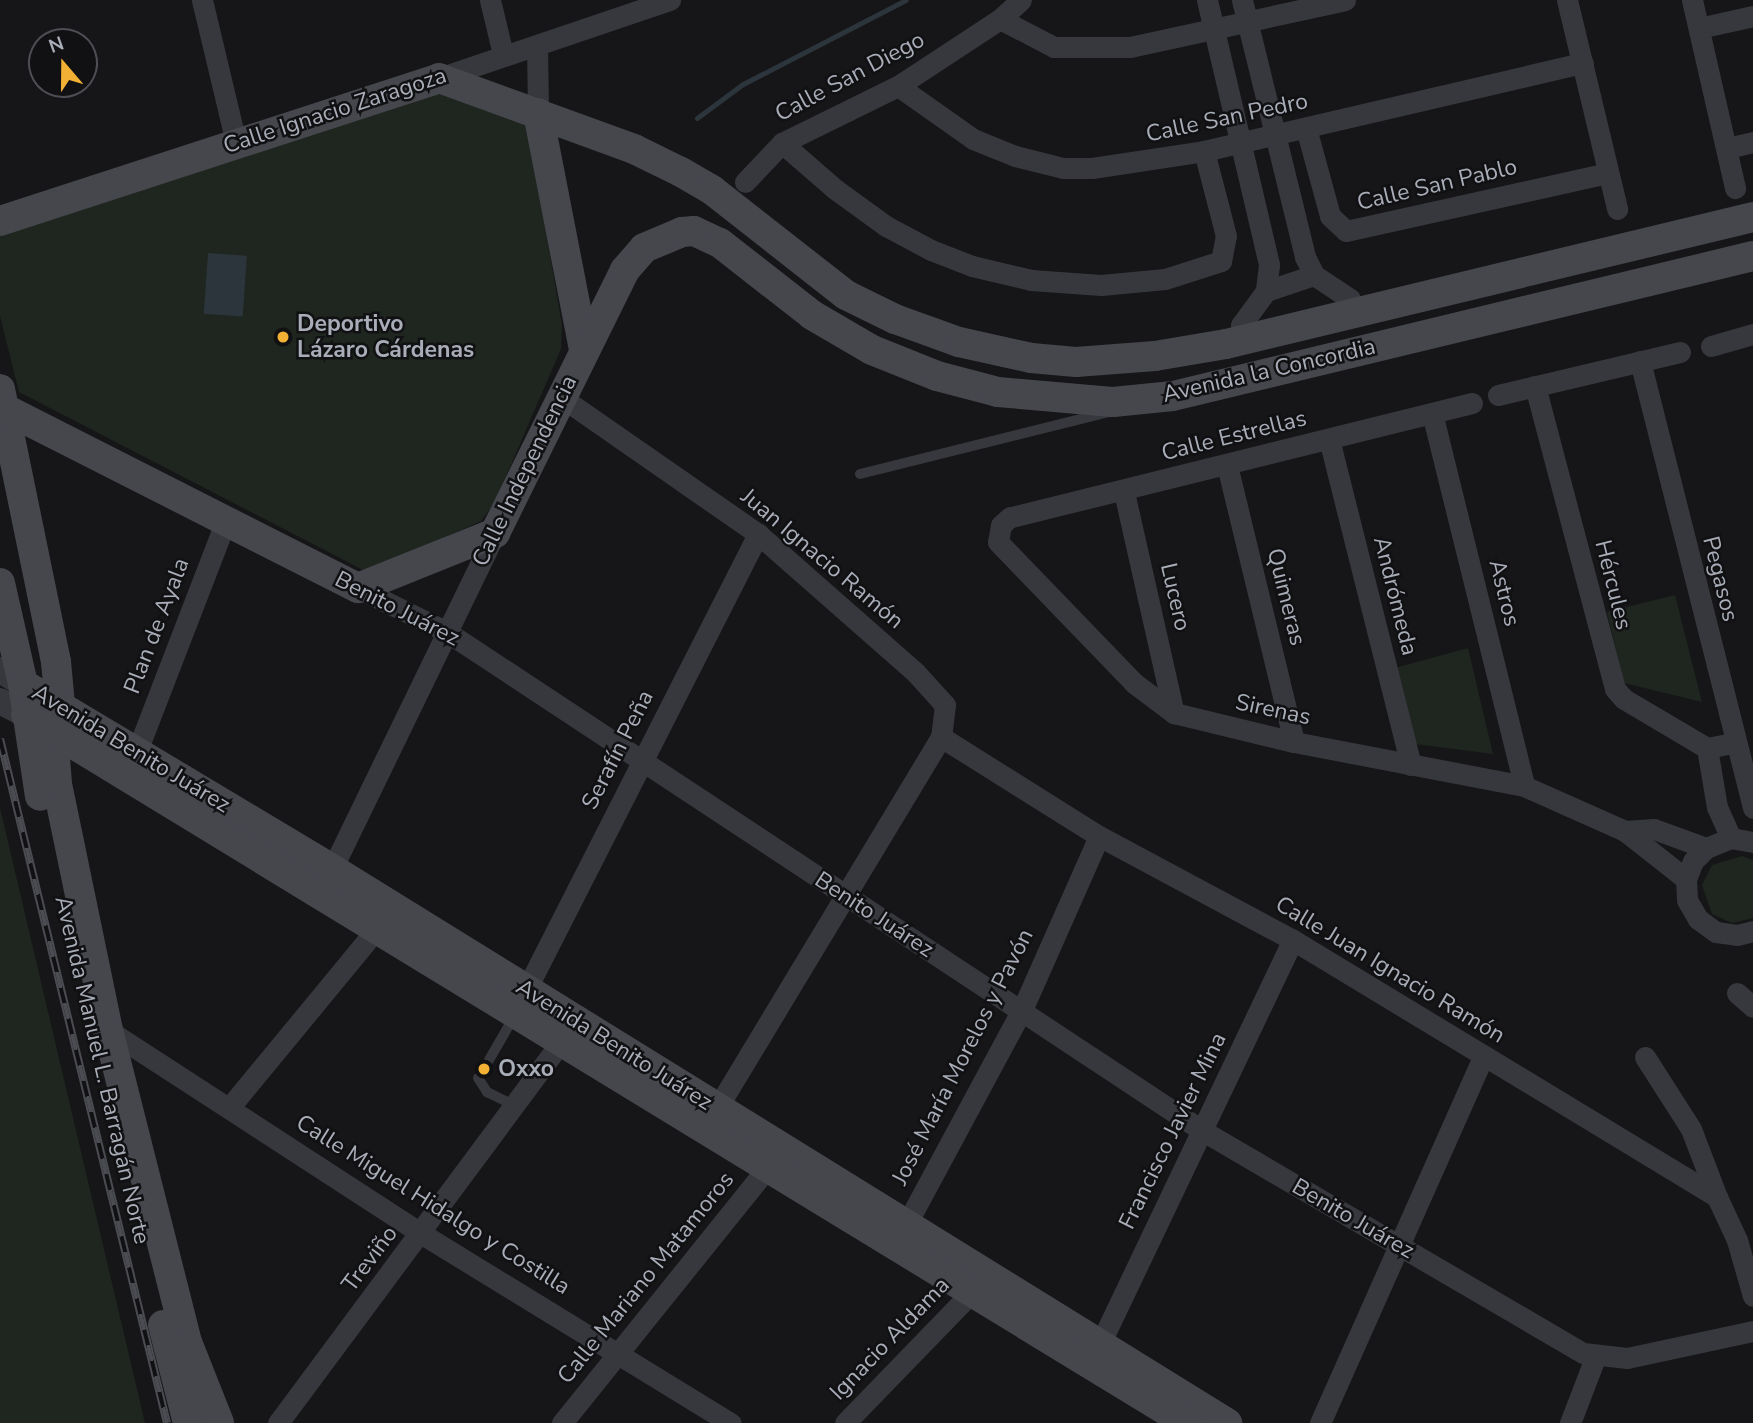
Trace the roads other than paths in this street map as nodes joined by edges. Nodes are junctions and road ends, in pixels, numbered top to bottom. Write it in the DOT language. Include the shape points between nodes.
graph roads {
  1 [pos="202,0"];
  2 [pos="490,0"];
  3 [pos="670,0"];
  4 [pos="1020,0"];
  5 [pos="1207,0"];
  6 [pos="1241,0"];
  7 [pos="1345,0"];
  8 [pos="1567,0"];
  9 [pos="1692,0"];
  10 [pos="1753,16"];
  11 [pos="1000,19"];
  12 [pos="1247,24"];
  13 [pos="1699,28"];
  14 [pos="1214,30"];
  15 [pos="537,46"];
  16 [pos="503,54"];
  17 [pos="1583,63"];
  18 [pos="439,78"];
  19 [pos="898,86"];
  20 [pos="538,113"];
  21 [pos="1306,128"];
  22 [pos="1274,135"];
  23 [pos="1753,142"];
  24 [pos="236,143"];
  25 [pos="782,143"];
  26 [pos="1240,143"];
  27 [pos="1727,148"];
  28 [pos="1204,151"];
  29 [pos="1608,173"];
  30 [pos="1283,175"];
  31 [pos="745,182"];
  32 [pos="1250,183"];
  33 [pos="1735,188"];
  34 [pos="712,190"];
  35 [pos="1617,209"];
  36 [pos="1294,216"];
  37 [pos="1753,217"];
  38 [pos="0,221"];
  39 [pos="1261,226"];
  40 [pos="694,231"];
  41 [pos="1753,256"];
  42 [pos="1314,275"];
  43 [pos="1266,291"];
  44 [pos="1354,312"];
  45 [pos="1245,340"];
  46 [pos="1752,340"];
  47 [pos="1711,346"];
  48 [pos="1363,348"];
  49 [pos="584,349"];
  50 [pos="1680,352"];
  51 [pos="1640,361"];
  52 [pos="1254,376"];
  53 [pos="1535,387"];
  54 [pos="1498,395"];
  55 [pos="1173,396"];
  56 [pos="561,397"];
  57 [pos="2,399"];
  58 [pos="1472,403"];
  59 [pos="1432,412"];
  60 [pos="1329,439"];
  61 [pos="1227,465"];
  62 [pos="860,474"];
  63 [pos="1124,492"];
  64 [pos="1010,517"];
  65 [pos="226,520"];
  66 [pos="495,533"];
  67 [pos="758,534"];
  68 [pos="0,583"];
  69 [pos="358,588"];
  70 [pos="447,632"];
  71 [pos="12,693"];
  72 [pos="1174,713"];
  73 [pos="57,718"];
  74 [pos="942,737"];
  75 [pos="1294,742"];
  76 [pos="1733,743"];
  77 [pos="1707,748"];
  78 [pos="137,751"];
  79 [pos="643,760"];
  80 [pos="1410,765"];
  81 [pos="1524,786"];
  82 [pos="1753,808"];
  83 [pos="1625,831"];
  84 [pos="1099,836"];
  85 [pos="1747,840"];
  86 [pos="1706,848"];
  87 [pos="332,869"];
  88 [pos="1686,878"];
  89 [pos="846,897"];
  90 [pos="378,927"];
  91 [pos="1753,931"];
  92 [pos="1293,940"];
  93 [pos="1737,993"];
  94 [pos="521,1002"];
  95 [pos="1753,1007"];
  96 [pos="1022,1010"];
  97 [pos="108,1030"];
  98 [pos="568,1032"];
  99 [pos="1483,1057"];
  100 [pos="1644,1057"];
  101 [pos="489,1060"];
  102 [pos="478,1078"];
  103 [pos="516,1106"];
  104 [pos="229,1108"];
  105 [pos="717,1109"];
  106 [pos="1203,1131"];
  107 [pos="769,1166"];
  108 [pos="1717,1197"];
  109 [pos="906,1225"];
  110 [pos="422,1234"];
  111 [pos="1399,1246"];
  112 [pos="973,1291"];
  113 [pos="1753,1296"];
  114 [pos="1753,1331"];
  115 [pos="1100,1345"];
  116 [pos="620,1353"];
  117 [pos="1595,1358"];
  118 [pos="1169,1419"];
  119 [pos="188,1423"];
  120 [pos="219,1423"];
  121 [pos="278,1423"];
  122 [pos="562,1423"];
  123 [pos="731,1423"];
  124 [pos="845,1423"];
  125 [pos="1227,1423"];
  126 [pos="1320,1423"];
  127 [pos="1570,1423"];
  1 -- 24 [label="street"];
  2 -- 16 [label="street"];
  3 -- 15 [label="street, Calle Ignacio Zaragoza"];
  4 -- 11 [label="street, Calle San Diego"];
  5 -- 14 [label="street"];
  6 -- 12 [label="street"];
  7 -- 12 [label="street"];
  8 -- 17 [label="street"];
  9 -- 13 [label="street"];
  10 -- 13 [label="street"];
  11 -- 14 [label="street" via="1035,40 1080,50 1130,47"];
  11 -- 19 [label="street, Calle San Diego"];
  12 -- 14 [label="street"];
  12 -- 22 [label="street"];
  13 -- 27 [label="street"];
  14 -- 26 [label="street"];
  15 -- 16 [label="street, Calle Ignacio Zaragoza"];
  15 -- 20 [label="street, Calle Independencia"];
  16 -- 18 [label="street, Calle Ignacio Zaragoza"];
  17 -- 21 [label="street, Calle San Pedro"];
  17 -- 29 [label="street"];
  18 -- 20 [label="main road, Avenida la Concordia"];
  18 -- 24 [label="main road, Calle Ignacio Zaragoza"];
  19 -- 25 [label="street, Calle San Diego"];
  19 -- 28 [label="street, Calle San Pedro" via="973,139 1063,168 1122,167"];
  20 -- 34 [label="main road, Avenida la Concordia" via="634,149"];
  20 -- 49 [label="main road, Calle Independencia"];
  21 -- 22 [label="street, Calle San Pedro"];
  21 -- 29 [label="street, Calle San Pablo" via="1330,216 1346,231"];
  22 -- 26 [label="street, Calle San Pedro"];
  22 -- 30 [label="street"];
  23 -- 27 [label="street"];
  24 -- 38 [label="main road, Calle Ignacio Zaragoza"];
  25 -- 28 [label="street" via="886,226 931,250 972,266 1031,280 1101,285 1165,279 1221,261 1226,236"];
  25 -- 31 [label="street, Calle San Diego"];
  26 -- 28 [label="street, Calle San Pedro"];
  26 -- 32 [label="street"];
  27 -- 33 [label="street"];
  29 -- 35 [label="street"];
  30 -- 32 [label="street"];
  30 -- 36 [label="street"];
  32 -- 39 [label="street"];
  34 -- 40 [label="main road"];
  34 -- 45 [label="main road, Avenida la Concordia" via="846,295 959,342 1031,358 1076,362 1155,356"];
  36 -- 39 [label="street"];
  36 -- 42 [label="street"];
  37 -- 44 [label="main road, Avenida la Concordia"];
  39 -- 43 [label="street" via="1269,265"];
  40 -- 49 [label="main road" via="657,241 634,257"];
  40 -- 55 [label="main road, Avenida la Concordia" via="720,243 812,315 873,350 937,376 998,392 1052,399 1113,402"];
  41 -- 48 [label="main road, Avenida la Concordia"];
  42 -- 43 [label="street"];
  42 -- 44 [label="street" via="1350,299"];
  43 -- 45 [label="street" via="1241,325"];
  44 -- 45 [label="main road, Avenida la Concordia"];
  44 -- 48 [label="main road"];
  45 -- 52 [label="main road"];
  46 -- 47 [label="street"];
  48 -- 52 [label="main road, Avenida la Concordia"];
  49 -- 56 [label="main road, Calle Independencia"];
  50 -- 51 [label="street"];
  51 -- 53 [label="street"];
  51 -- 76 [label="street, Pegasos"];
  52 -- 55 [label="main road, Avenida la Concordia"];
  53 -- 54 [label="street"];
  53 -- 77 [label="street, Hércules" via="1615,688 1623,699"];
  55 -- 62 [label="lane"];
  56 -- 66 [label="main road, Calle Independencia"];
  56 -- 67 [label="street, Juan Ignacio Ramón"];
  57 -- 65 [label="main road, Benito Juárez"];
  57 -- 73 [label="main road, Avenida Manuel L. Barragán Norte"];
  58 -- 59 [label="street, Calle Estrellas"];
  59 -- 60 [label="street, Calle Estrellas"];
  59 -- 81 [label="street, Astros"];
  60 -- 61 [label="street, Calle Estrellas"];
  60 -- 80 [label="street, Andrómeda"];
  61 -- 63 [label="street, Calle Estrellas"];
  61 -- 75 [label="street, Quimeras"];
  63 -- 64 [label="street, Calle Estrellas"];
  63 -- 72 [label="street, Lucero"];
  64 -- 72 [label="street, Sirenas" via="997,534 1004,553 1134,683"];
  65 -- 69 [label="main road, Benito Juárez"];
  65 -- 78 [label="street, Plan de Ayala"];
  66 -- 69 [label="main road"];
  66 -- 70 [label="street, Calle Independencia"];
  67 -- 74 [label="street, Juan Ignacio Ramón" via="939,694 946,720"];
  67 -- 79 [label="street, Serafín Peña"];
  68 -- 71 [label="main road, Avenida Manuel L. Barragán Norte"];
  69 -- 70 [label="street, Benito Juárez"];
  70 -- 79 [label="street, Benito Juárez"];
  70 -- 87 [label="street, Calle Independencia"];
  71 -- 73 [label="main road, Avenida Benito Juárez"];
  71 -- 119 [label="main road, Avenida Manuel L. Barragán Norte"];
  72 -- 75 [label="street, Sirenas"];
  73 -- 78 [label="main road, Avenida Benito Juárez"];
  73 -- 90 [label="main road, Avenida Benito Juárez"];
  73 -- 97 [label="main road, Avenida Manuel L. Barragán Norte" via="57,784"];
  74 -- 84 [label="street, Calle Juan Ignacio Ramón"];
  74 -- 89 [label="street"];
  75 -- 80 [label="street, Sirenas"];
  76 -- 77 [label="street"];
  76 -- 82 [label="street, Pegasos"];
  77 -- 85 [label="street" via="1714,793"];
  78 -- 87 [label="main road, Avenida Benito Juárez"];
  79 -- 89 [label="street, Benito Juárez"];
  79 -- 94 [label="street, Serafín Peña"];
  80 -- 81 [label="street, Sirenas"];
  81 -- 83 [label="street, Sirenas"];
  83 -- 86 [label="street, Sirenas" via="1669,831"];
  83 -- 88 [label="street, Sirenas"];
  84 -- 92 [label="street, Calle Juan Ignacio Ramón"];
  84 -- 96 [label="street, José María Morelos y Pavón"];
  85 -- 86 [label="street"];
  86 -- 88 [label="street" via="1693,861"];
  87 -- 94 [label="main road, Avenida Benito Juárez"];
  88 -- 91 [label="street" via="1687,900 1698,919 1716,932 1737,936"];
  89 -- 96 [label="street, Benito Juárez"];
  89 -- 105 [label="street"];
  90 -- 94 [label="main road, Avenida Benito Juárez"];
  90 -- 104 [label="street"];
  92 -- 99 [label="street, Calle Juan Ignacio Ramón"];
  92 -- 106 [label="street, Francisco Javier Mina"];
  93 -- 95 [label="street"];
  94 -- 98 [label="main road, Avenida Benito Juárez"];
  94 -- 101 [label="lane"];
  96 -- 106 [label="street, Benito Juárez"];
  96 -- 109 [label="street, José María Morelos y Pavón"];
  97 -- 104 [label="street, Calle Miguel Hidalgo y Costilla"];
  97 -- 120 [label="main road, Avenida Manuel L. Barragán Norte" via="187,1342"];
  98 -- 103 [label="street, Treviño"];
  98 -- 105 [label="main road, Avenida Benito Juárez"];
  98 -- 107 [label="main road, Avenida Benito Juárez"];
  99 -- 108 [label="street, Calle Juan Ignacio Ramón"];
  99 -- 111 [label="street"];
  100 -- 108 [label="street" via="1691,1129"];
  102 -- 103 [label="lane" via="487,1092"];
  103 -- 110 [label="street, Treviño"];
  104 -- 110 [label="street, Calle Miguel Hidalgo y Costilla"];
  105 -- 109 [label="main road, Avenida Benito Juárez"];
  106 -- 111 [label="street, Benito Juárez"];
  106 -- 115 [label="street, Francisco Javier Mina"];
  107 -- 112 [label="main road, Avenida Benito Juárez"];
  107 -- 116 [label="street, Calle Mariano Matamoros"];
  108 -- 113 [label="street" via="1737,1240"];
  109 -- 115 [label="main road, Avenida Benito Juárez"];
  110 -- 116 [label="street, Calle Miguel Hidalgo y Costilla"];
  110 -- 121 [label="street, Treviño"];
  111 -- 117 [label="street, Benito Juárez"];
  111 -- 126 [label="street"];
  112 -- 118 [label="main road, Avenida Benito Juárez"];
  112 -- 124 [label="street, Ignacio Aldama"];
  114 -- 117 [label="street" via="1627,1358"];
  115 -- 125 [label="main road, Avenida Benito Juárez"];
  116 -- 122 [label="street, Calle Mariano Matamoros"];
  116 -- 123 [label="street, Calle Miguel Hidalgo y Costilla"];
  117 -- 127 [label="street"];
}
